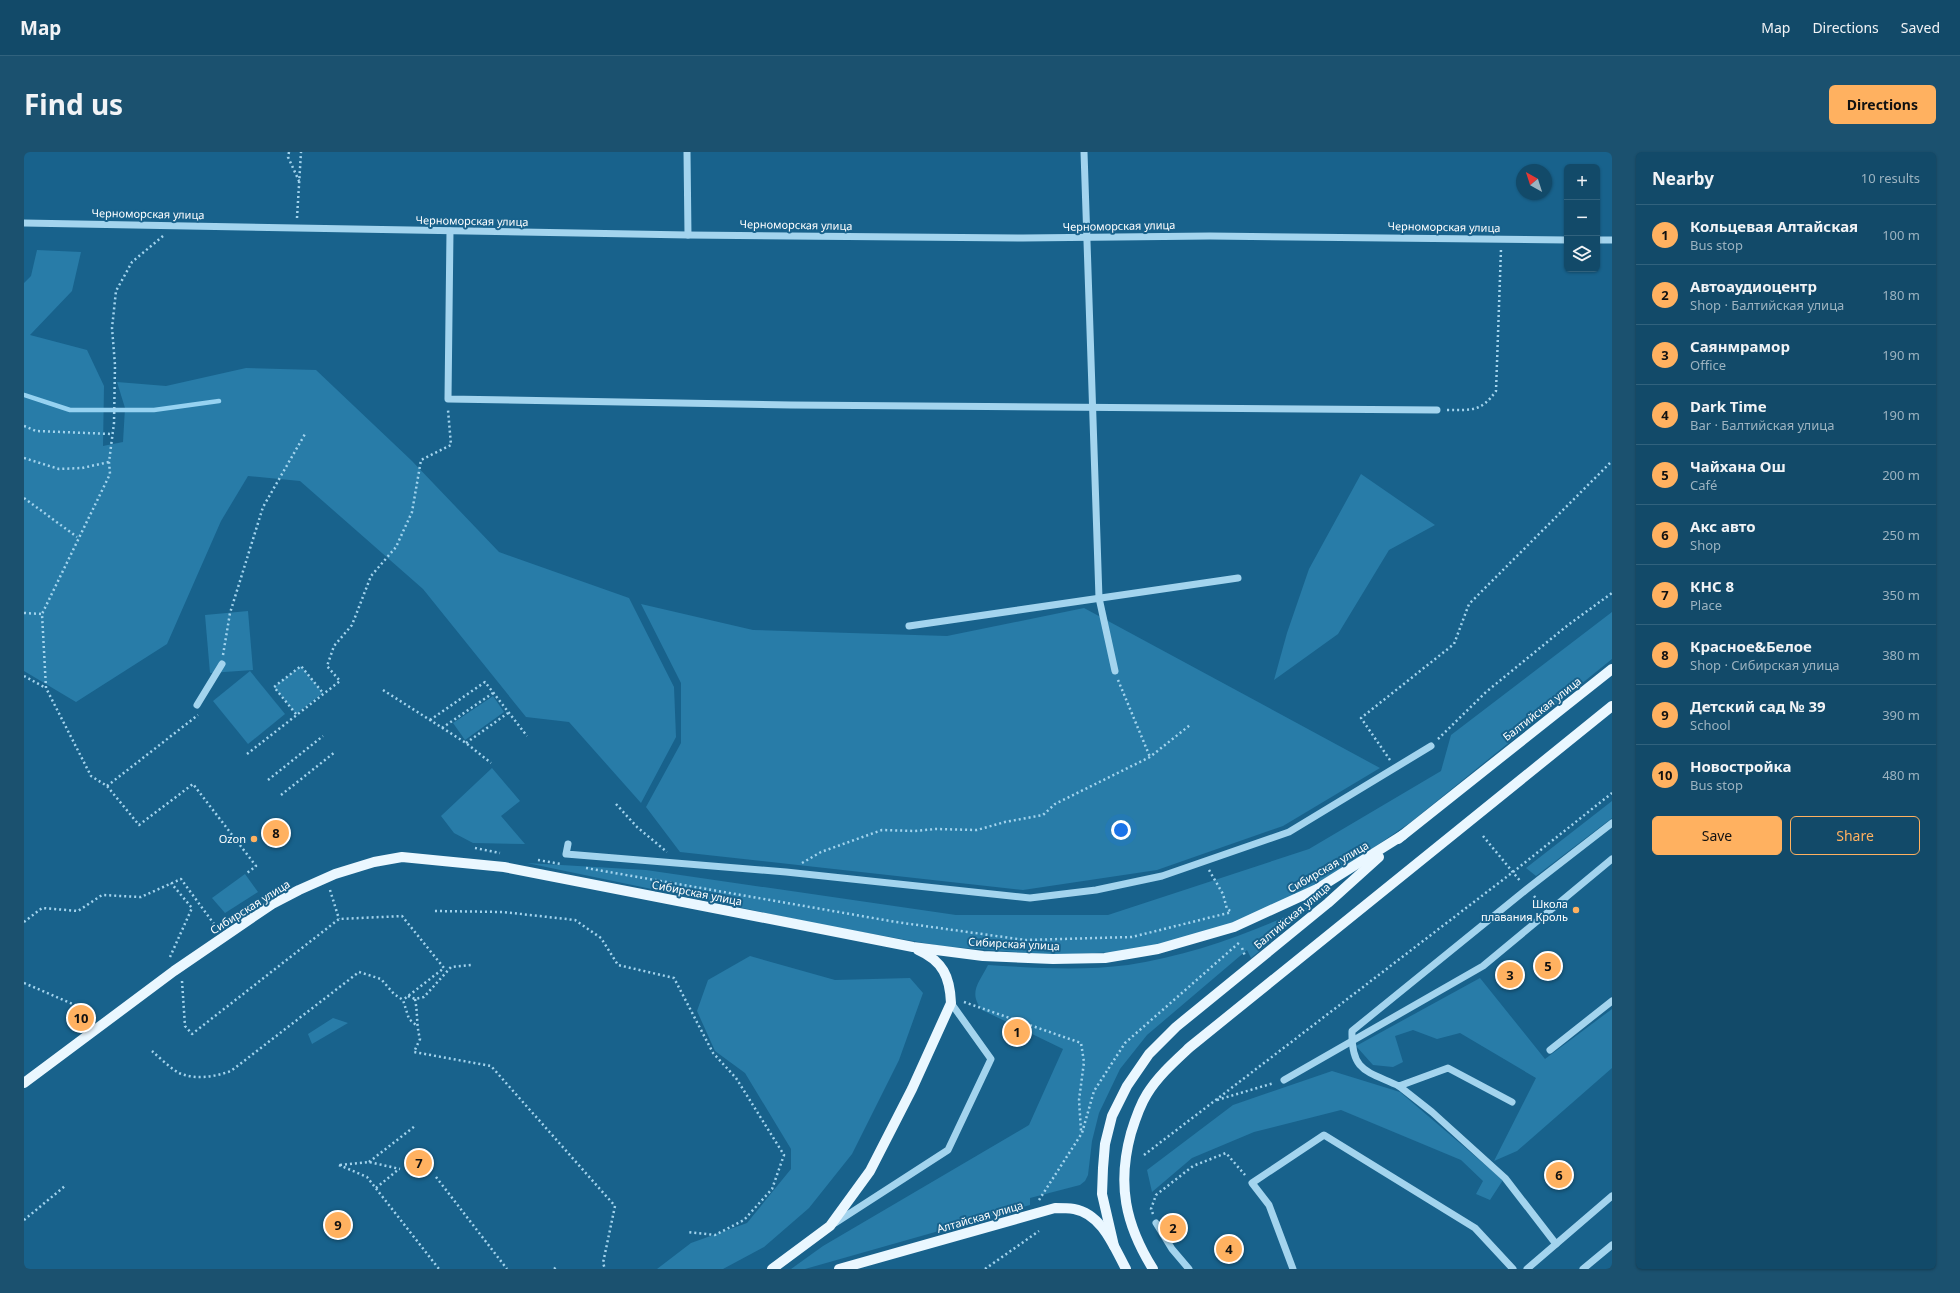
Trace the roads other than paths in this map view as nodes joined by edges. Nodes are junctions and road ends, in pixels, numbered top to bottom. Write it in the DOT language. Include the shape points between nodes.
graph roads {
  1 [pos="687,152"];
  2 [pos="1084,152"];
  3 [pos="24,223"];
  4 [pos="450,231"];
  5 [pos="688,235"];
  6 [pos="1088,237"];
  7 [pos="1564,240"];
  8 [pos="1600,240"];
  9 [pos="1612,240"];
  10 [pos="1092,407"];
  11 [pos="1437,410"];
  12 [pos="1238,578"];
  13 [pos="1099,598"];
  14 [pos="909,626"];
  15 [pos="222,664"];
  16 [pos="1612,669"];
  17 [pos="1115,672"];
  18 [pos="197,705"];
  19 [pos="1612,706"];
  20 [pos="1431,746"];
  21 [pos="1612,823"];
  22 [pos="1403,835"];
  23 [pos="568,844"];
  24 [pos="1612,859"];
  25 [pos="913,947"];
  26 [pos="951,1000"];
  27 [pos="1612,1001"];
  28 [pos="1351,1042"];
  29 [pos="1550,1050"];
  30 [pos="1284,1080"];
  31 [pos="24,1083"];
  32 [pos="1399,1086"];
  33 [pos="1512,1102"];
  34 [pos="1612,1196"];
  35 [pos="1156,1223"];
  36 [pos="830,1226"];
  37 [pos="1556,1244"];
  38 [pos="1612,1245"];
  39 [pos="1114,1246"];
  40 [pos="772,1269"];
  41 [pos="839,1269"];
  42 [pos="1126,1269"];
  43 [pos="1153,1269"];
  44 [pos="1189,1269"];
  45 [pos="1292,1269"];
  46 [pos="1513,1269"];
  47 [pos="1526,1269"];
  48 [pos="1583,1269"];
  1 -- 5 [label="street"];
  2 -- 6 [label="street"];
  3 -- 4 [label="street, Черноморская улица"];
  4 -- 5 [label="street, Черноморская улица"];
  4 -- 10 [label="street" via="448,399"];
  5 -- 6 [label="street, Черноморская улица"];
  6 -- 7 [label="street, Черноморская улица"];
  6 -- 10 [label="street"];
  8 -- 9 [label="street"];
  10 -- 11 [label="street"];
  10 -- 13 [label="street"];
  12 -- 13 [label="street"];
  13 -- 14 [label="street"];
  13 -- 17 [label="street"];
  15 -- 18 [label="street"];
  16 -- 22 [label="main road, Балтийская улица"];
  19 -- 43 [label="main road" via="1190,1047 1168,1068 1147,1094 1134,1122 1123,1169 1124,1192 1133,1230"];
  20 -- 23 [label="street" via="1289,832 1162,876 1096,890 1030,898 786,872 566,854"];
  21 -- 28 [label="street" via="1352,1031"];
  22 -- 25 [label="main road, Сибирская улица" via="1317,889 1272,912 1234,927 1158,949 1105,958 1053,959 983,956"];
  22 -- 39 [label="main road, Балтийская улица" via="1328,903 1176,1027 1149,1054 1127,1086 1112,1116 1105,1144 1102,1194"];
  24 -- 28 [label="street" via="1483,966"];
  25 -- 26 [label="main road" via="942,967 947,975"];
  25 -- 31 [label="main road, Сибирская улица" via="504,867 402,857 374,862 335,874 272,904 174,971"];
  26 -- 36 [label="main road" via="912,1089 870,1172"];
  26 -- 36 [label="street" via="991,1059 948,1150"];
  27 -- 29 [label="street"];
  28 -- 30 [label="street"];
  28 -- 32 [label="street" via="1353,1056 1360,1067"];
  32 -- 33 [label="street" via="1448,1068"];
  32 -- 37 [label="street" via="1506,1178"];
  34 -- 37 [label="street"];
  35 -- 44 [label="street" via="1172,1249"];
  36 -- 40 [label="main road"];
  37 -- 47 [label="street"];
  38 -- 48 [label="street"];
  39 -- 41 [label="main road, Алтайская улица" via="1101,1225 1089,1214 1075,1209 1055,1208"];
  39 -- 42 [label="main road"];
  45 -- 46 [label="street" via="1269,1205 1252,1183 1324,1135 1475,1228"];
}
